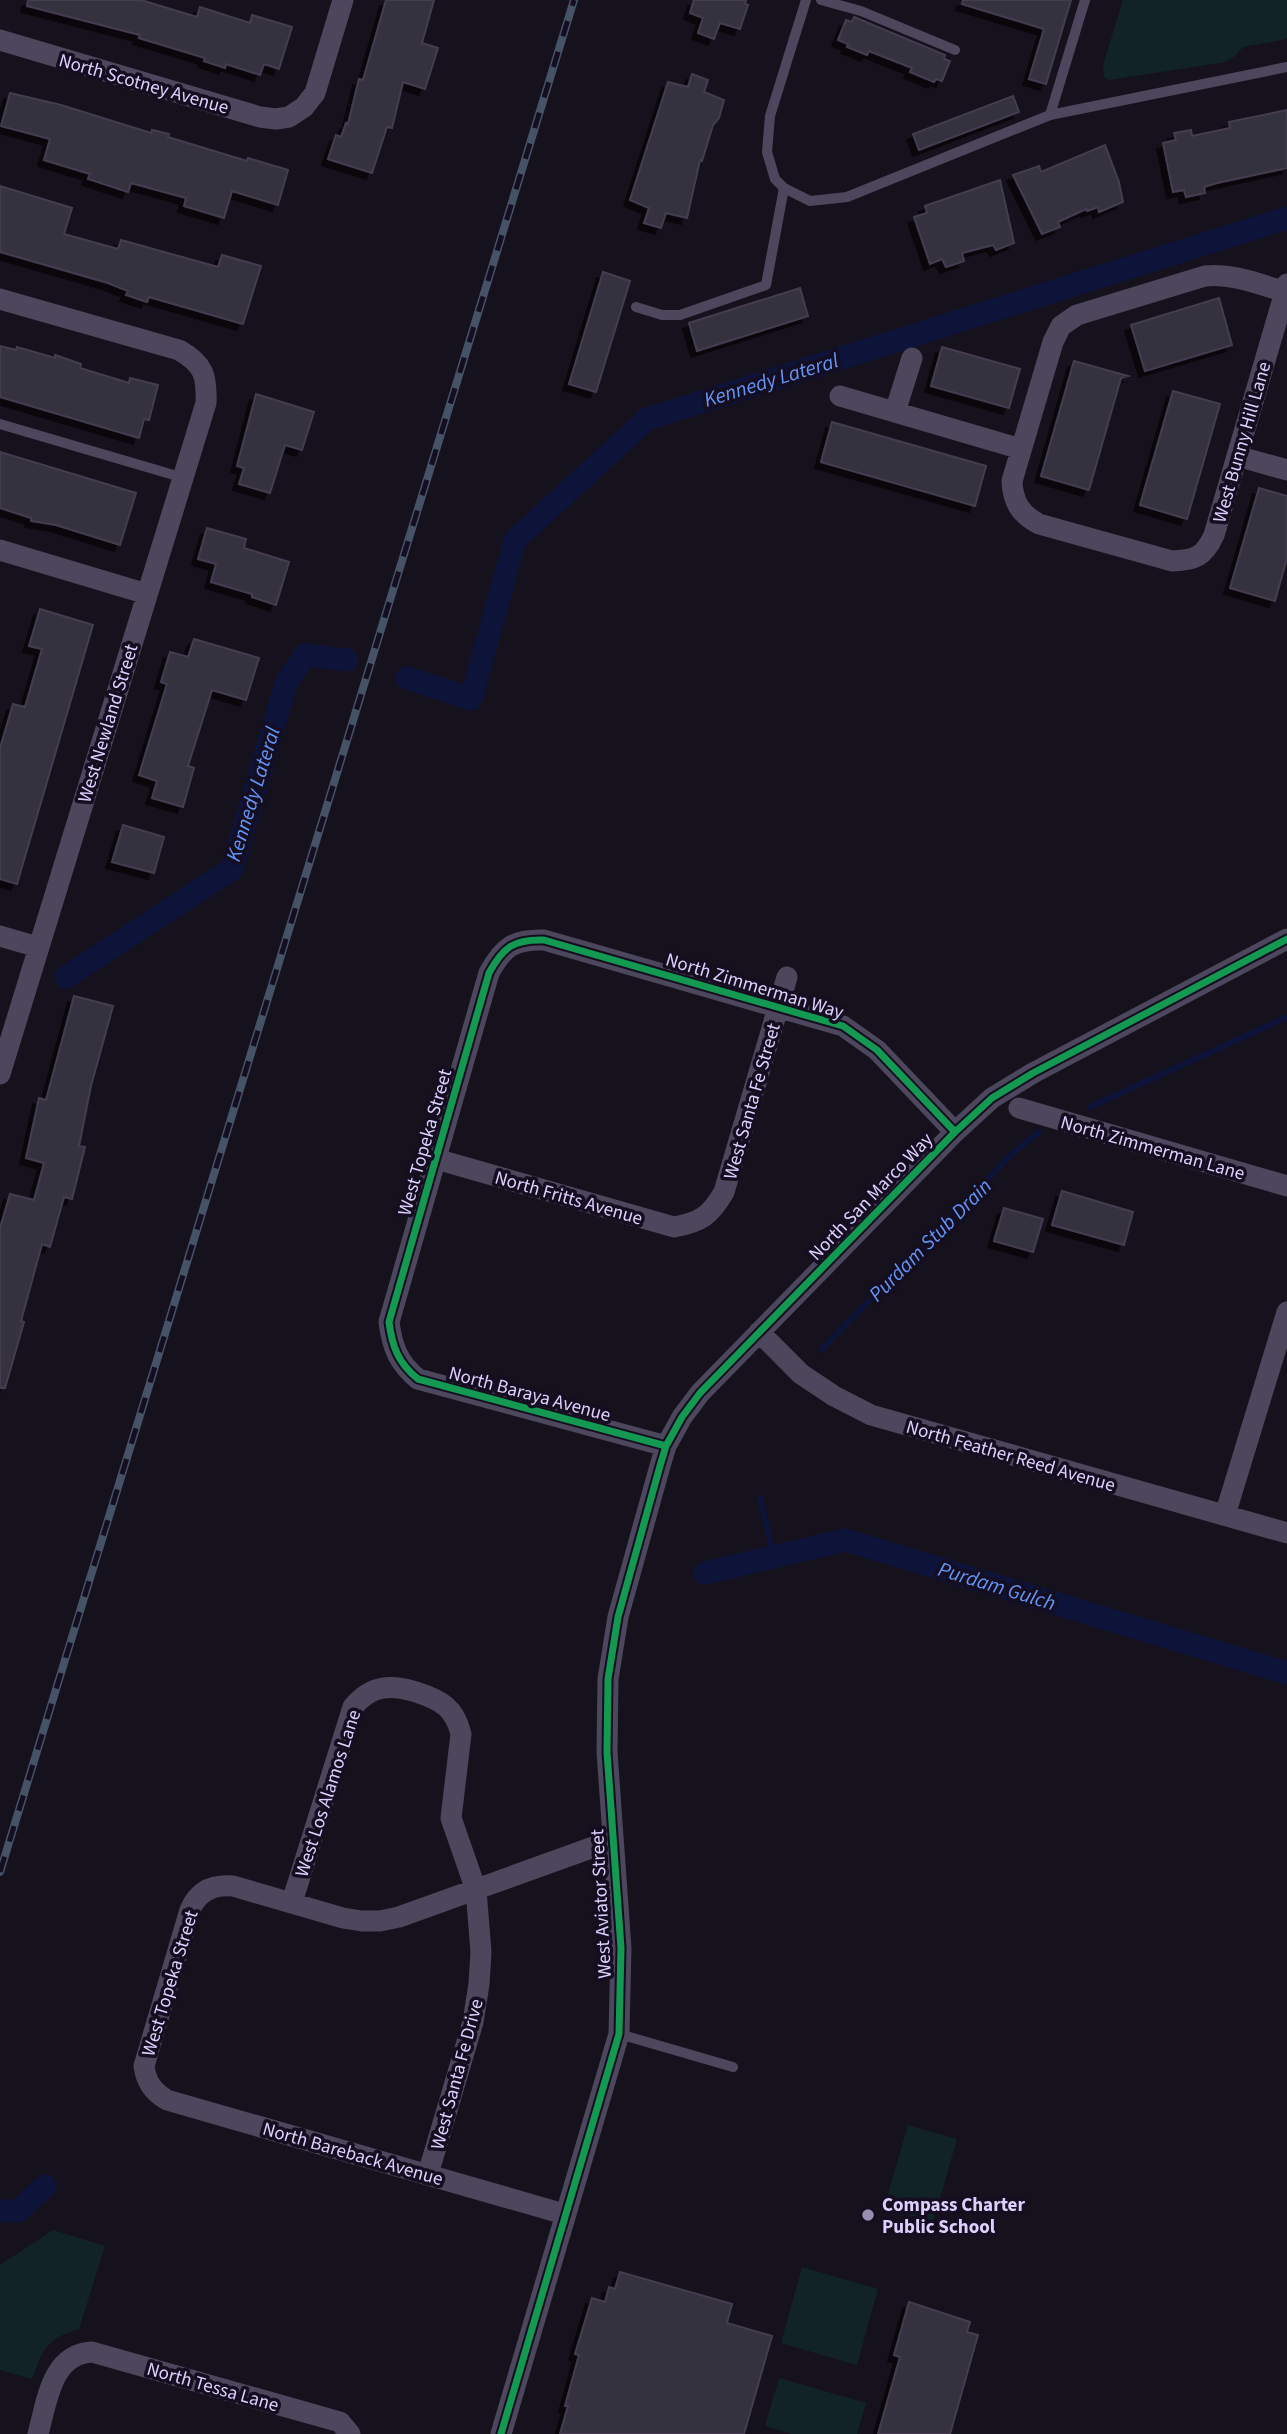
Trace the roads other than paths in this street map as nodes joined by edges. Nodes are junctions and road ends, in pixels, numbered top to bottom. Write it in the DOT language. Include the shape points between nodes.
graph roads {
  1 [pos="343,0"];
  2 [pos="806,0"];
  3 [pos="821,0"];
  4 [pos="1085,0"];
  5 [pos="0,40"];
  6 [pos="955,50"];
  7 [pos="1287,67"];
  8 [pos="1050,115"];
  9 [pos="784,188"];
  10 [pos="1286,288"];
  11 [pos="0,299"];
  12 [pos="636,307"];
  13 [pos="912,358"];
  14 [pos="840,396"];
  15 [pos="895,412"];
  16 [pos="0,424"];
  17 [pos="1021,449"];
  18 [pos="1237,456"];
  19 [pos="1287,470"];
  20 [pos="184,478"];
  21 [pos="0,550"];
  22 [pos="147,594"];
  23 [pos="0,936"];
  24 [pos="1287,939"];
  25 [pos="510,946"];
  26 [pos="38,947"];
  27 [pos="787,976"];
  28 [pos="778,1007"];
  29 [pos="0,1074"];
  30 [pos="1019,1108"];
  31 [pos="955,1132"];
  32 [pos="436,1159"];
  33 [pos="1287,1186"];
  34 [pos="702,1219"];
  35 [pos="1287,1311"];
  36 [pos="759,1332"];
  37 [pos="396,1354"];
  38 [pos="666,1446"];
  39 [pos="1225,1515"];
  40 [pos="1287,1533"];
  41 [pos="372,1690"];
  42 [pos="613,1840"];
  43 [pos="476,1890"];
  44 [pos="292,1902"];
  45 [pos="619,2034"];
  46 [pos="733,2067"];
  47 [pos="148,2081"];
  48 [pos="429,2174"];
  49 [pos="564,2214"];
  50 [pos="38,2434"];
  51 [pos="350,2434"];
  52 [pos="501,2434"];
  1 -- 5 [label="street, North Scotney Avenue" via="315,93 304,107 276,119"];
  2 -- 9 [label="lane" via="770,117 767,152 775,179"];
  3 -- 6 [label="lane" via="861,11"];
  4 -- 8 [label="lane"];
  7 -- 8 [label="lane"];
  8 -- 9 [label="lane" via="847,197 810,201"];
  9 -- 12 [label="lane" via="766,285 680,315"];
  10 -- 17 [label="street" via="1206,276 1077,316 1061,326 1053,342"];
  10 -- 18 [label="street, West Bunny Hill Lane"];
  11 -- 20 [label="street, West Newland Street" via="179,350 193,358 204,372 206,403"];
  13 -- 15 [label="street"];
  14 -- 15 [label="street"];
  15 -- 17 [label="street"];
  16 -- 20 [label="lane"];
  17 -- 18 [label="street, West Bunny Hill Lane" via="1013,495 1027,518 1172,561 1190,560 1209,546"];
  18 -- 19 [label="street"];
  20 -- 22 [label="street, West Newland Street"];
  21 -- 22 [label="street"];
  22 -- 26 [label="street, West Newland Street"];
  23 -- 26 [label="street"];
  24 -- 31 [label="street, North San Marco Way" via="1032,1073 992,1098"];
  25 -- 28 [label="street, North Zimmerman Way" via="526,939 544,940"];
  25 -- 32 [label="street, West Topeka Street" via="489,974"];
  26 -- 29 [label="street, West Newland Street"];
  27 -- 28 [label="street, West Santa Fe Street"];
  28 -- 31 [label="street, North Zimmerman Way" via="843,1026 865,1041"];
  28 -- 34 [label="street, West Santa Fe Street" via="724,1192"];
  30 -- 33 [label="street, North Zimmerman Lane"];
  31 -- 36 [label="street, North San Marco Way"];
  32 -- 34 [label="street, North Fritts Avenue" via="674,1227"];
  32 -- 37 [label="street, West Topeka Street" via="389,1322"];
  35 -- 39 [label="street"];
  36 -- 38 [label="street, North San Marco Way" via="700,1393"];
  36 -- 39 [label="street, North Feather Reed Avenue" via="801,1374 871,1415"];
  37 -- 38 [label="street, North Baraya Avenue" via="418,1379"];
  38 -- 42 [label="street, West Aviator Street" via="618,1617 608,1679"];
  39 -- 40 [label="street, North Feather Reed Avenue"];
  41 -- 43 [label="street, West Santa Fe Drive" via="400,1688 439,1700 458,1721 461,1734 451,1818"];
  41 -- 44 [label="street, West Los Alamos Lane" via="361,1697 349,1716"];
  42 -- 43 [label="street"];
  42 -- 45 [label="street, West Aviator Street" via="621,1948"];
  43 -- 44 [label="street" via="380,1921 343,1918"];
  43 -- 48 [label="street, West Santa Fe Drive" via="480,1984"];
  44 -- 47 [label="street, West Topeka Street" via="223,1885 207,1889 194,1902 145,2056"];
  45 -- 46 [label="lane"];
  45 -- 49 [label="street, West Aviator Street"];
  47 -- 48 [label="street, North Bareback Avenue" via="167,2099"];
  48 -- 49 [label="street, North Bareback Avenue"];
  49 -- 52 [label="street, West Aviator Street"];
  50 -- 51 [label="street, North Tessa Lane" via="56,2372 72,2357 92,2352 340,2423"];
}
